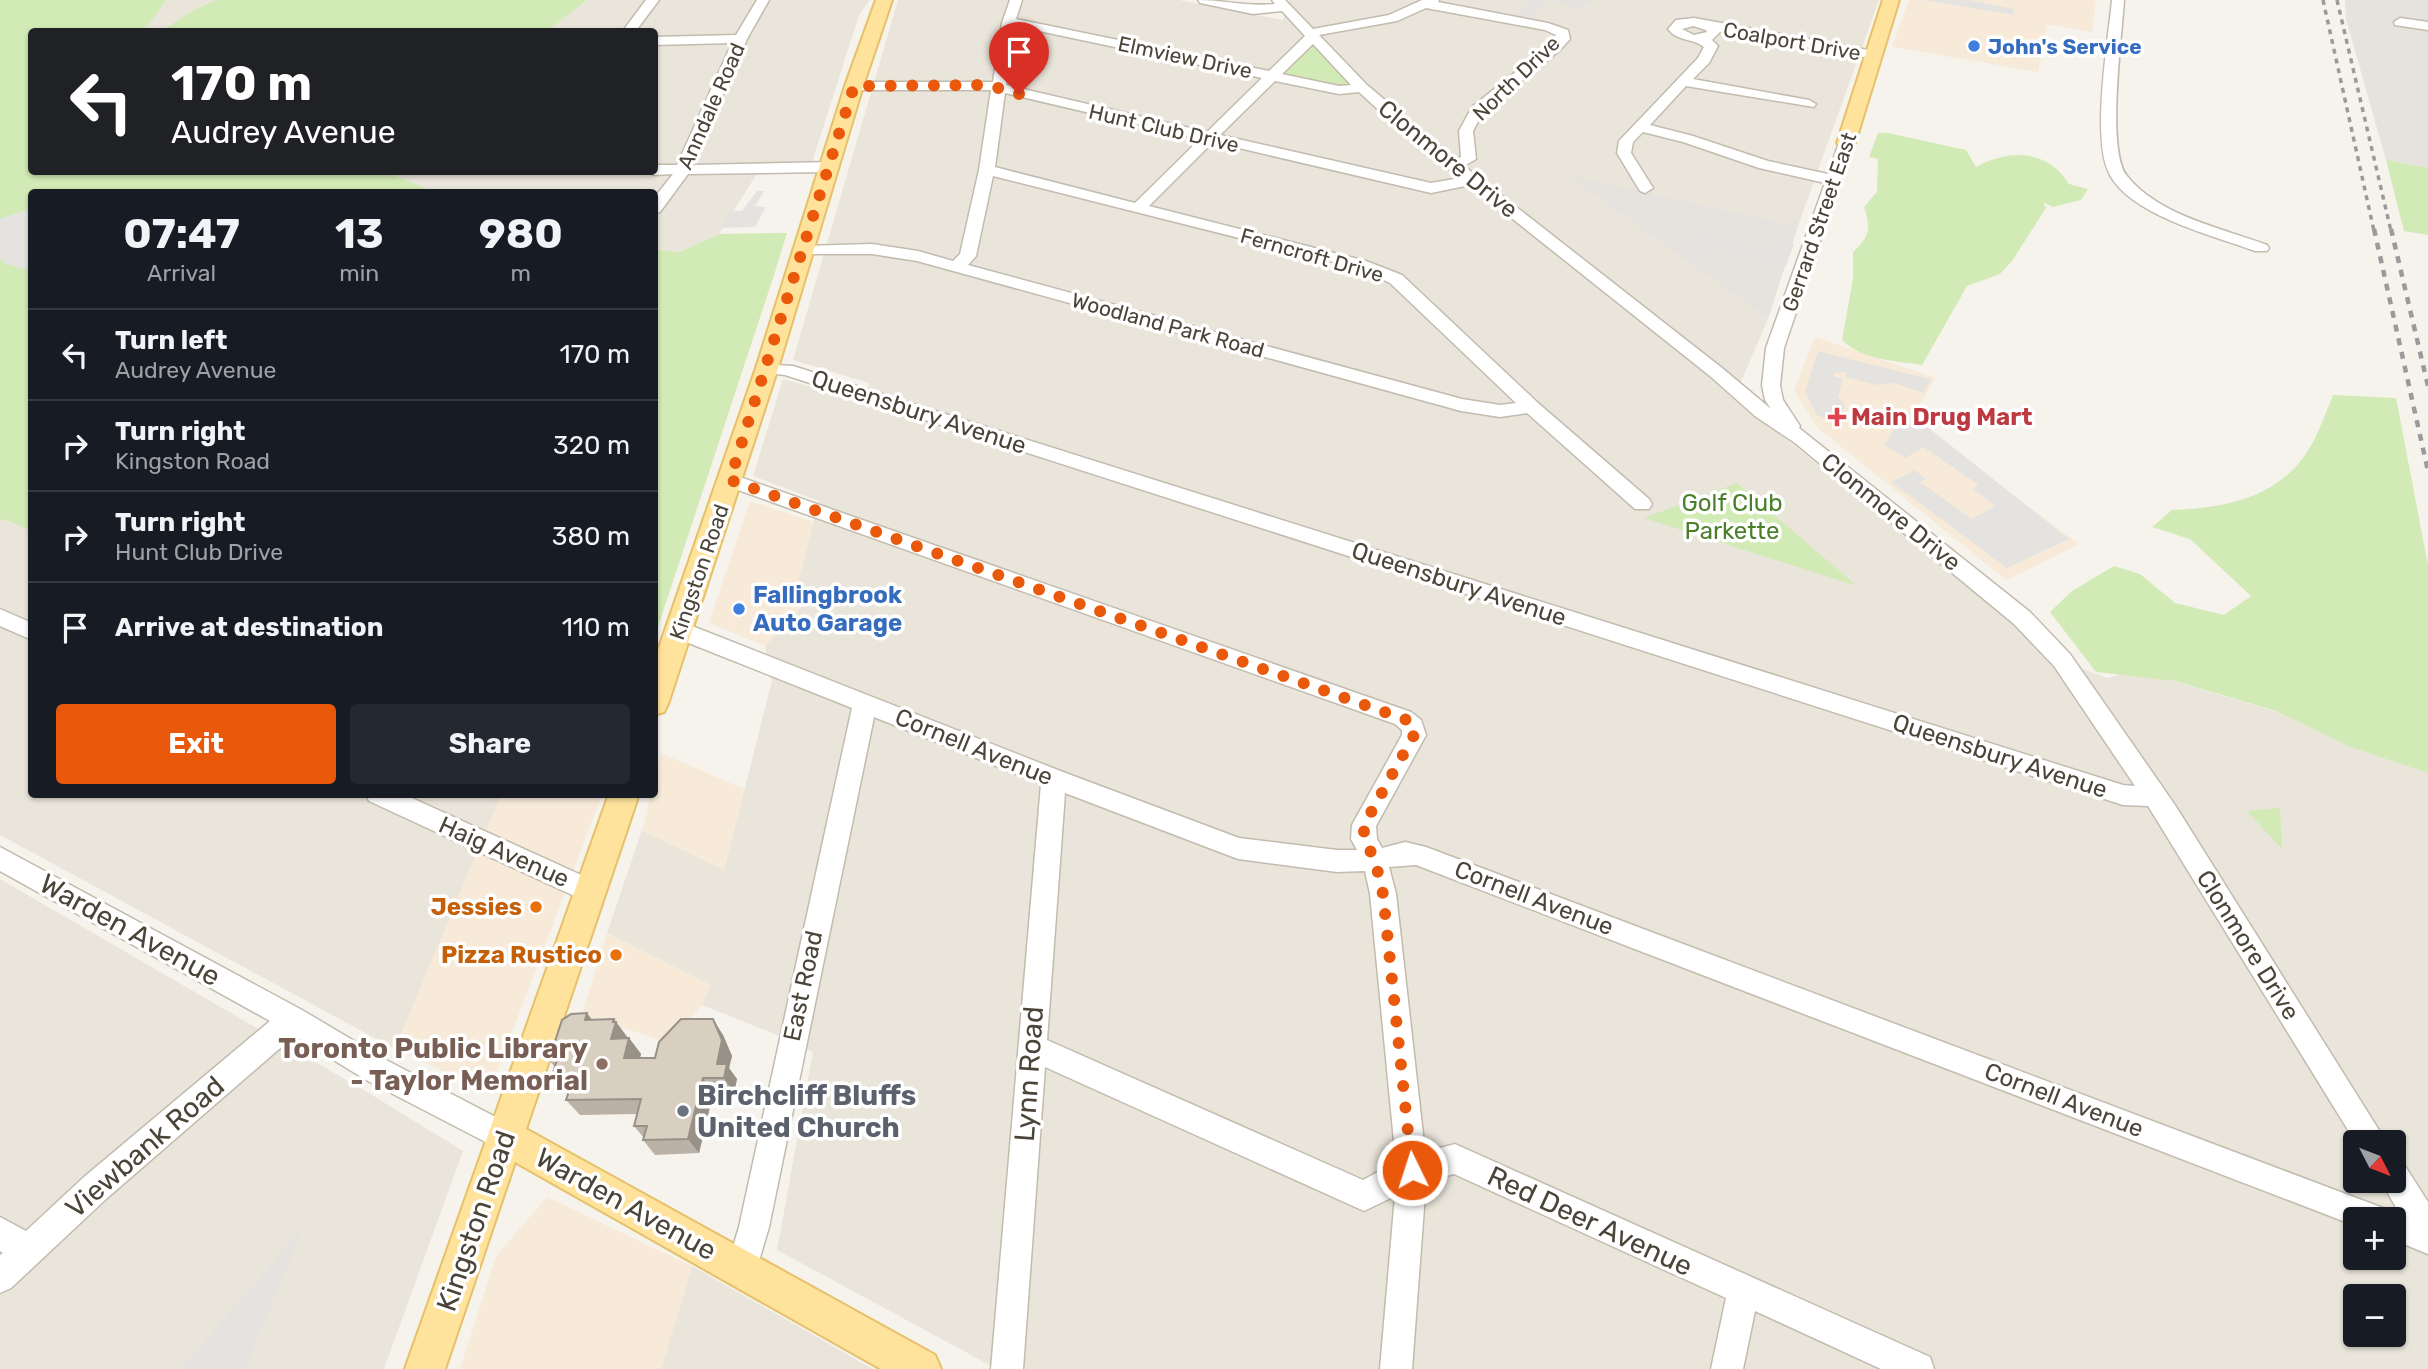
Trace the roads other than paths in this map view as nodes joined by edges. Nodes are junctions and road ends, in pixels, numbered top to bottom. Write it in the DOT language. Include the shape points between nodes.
graph roads {
  1 [pos="653,0"];
  2 [pos="763,0"];
  3 [pos="884,0"];
  4 [pos="1016,0"];
  5 [pos="1204,0"];
  6 [pos="2118,0"];
  7 [pos="1887,1"];
  8 [pos="1430,2"];
  9 [pos="1282,4"];
  10 [pos="2400,22"];
  11 [pos="1007,23"];
  12 [pos="2428,26"];
  13 [pos="631,28"];
  14 [pos="1312,35"];
  15 [pos="740,39"];
  16 [pos="658,41"];
  17 [pos="1874,55"];
  18 [pos="1270,75"];
  19 [pos="1686,82"];
  20 [pos="854,86"];
  21 [pos="998,88"];
  22 [pos="1362,88"];
  23 [pos="1809,104"];
  24 [pos="1641,127"];
  25 [pos="1211,139"];
  26 [pos="1846,143"];
  27 [pos="1452,165"];
  28 [pos="830,167"];
  29 [pos="683,169"];
  30 [pos="658,170"];
  31 [pos="987,170"];
  32 [pos="1472,180"];
  33 [pos="1834,180"];
  34 [pos="1645,188"];
  35 [pos="658,203"];
  36 [pos="1139,207"];
  37 [pos="2261,248"];
  38 [pos="804,251"];
  39 [pos="957,266"];
  40 [pos="767,368"];
  41 [pos="1726,382"];
  42 [pos="1770,385"];
  43 [pos="1531,407"];
  44 [pos="1802,439"];
  45 [pos="730,480"];
  46 [pos="1642,504"];
  47 [pos="0,617"];
  48 [pos="28,630"];
  49 [pos="679,630"];
  50 [pos="658,692"];
  51 [pos="865,703"];
  52 [pos="1054,779"];
  53 [pos="2152,796"];
  54 [pos="387,798"];
  55 [pos="623,798"];
  56 [pos="0,858"];
  57 [pos="1375,860"];
  58 [pos="592,892"];
  59 [pos="292,1019"];
  60 [pos="1031,1047"];
  61 [pos="2364,1130"];
  62 [pos="505,1137"];
  63 [pos="1412,1170"];
  64 [pos="2405,1194"];
  65 [pos="2347,1207"];
  66 [pos="2406,1230"];
  67 [pos="2428,1230"];
  68 [pos="0,1233"];
  69 [pos="2428,1238"];
  70 [pos="27,1251"];
  71 [pos="742,1269"];
  72 [pos="0,1276"];
  73 [pos="1743,1291"];
  74 [pos="425,1369"];
  75 [pos="921,1369"];
  76 [pos="1007,1369"];
  77 [pos="1396,1369"];
  78 [pos="1727,1369"];
  79 [pos="1919,1369"];
  1 -- 13 [label="street"];
  2 -- 15 [label="street, Anndale Road"];
  3 -- 20 [label="main road, Kingston Road"];
  4 -- 11 [label="street"];
  5 -- 9 [label="street" via="1253,10"];
  6 -- 37 [label="street" via="2110,122 2116,174 2135,194 2172,214"];
  7 -- 17 [label="main road, Gerrard Street East"];
  8 -- 14 [label="street" via="1388,19"];
  8 -- 27 [label="street, North Drive" via="1563,33 1555,47 1476,110 1466,131 1469,159"];
  9 -- 14 [label="street, Clonmore Drive"];
  10 -- 12 [label="street"];
  11 -- 18 [label="street, Elmview Drive"];
  11 -- 21 [label="street"];
  14 -- 18 [label="street"];
  14 -- 22 [label="street, Clonmore Drive"];
  15 -- 16 [label="street"];
  15 -- 29 [label="street, Anndale Road"];
  17 -- 19 [label="street, Coalport Drive" via="1707,33 1711,46"];
  17 -- 26 [label="main road, Gerrard Street East"];
  18 -- 22 [label="street, Elmview Drive" via="1339,90"];
  18 -- 25 [label="street"];
  19 -- 23 [label="street"];
  19 -- 24 [label="street, Coalport Drive"];
  20 -- 21 [label="street, Hunt Club Drive"];
  20 -- 28 [label="main road, Kingston Road"];
  21 -- 25 [label="street, Hunt Club Drive"];
  21 -- 31 [label="street"];
  22 -- 27 [label="street, Clonmore Drive"];
  24 -- 33 [label="street" via="1764,165"];
  24 -- 34 [label="street, Coalport Drive" via="1626,141 1624,153"];
  25 -- 32 [label="street, Hunt Club Drive" via="1431,188"];
  25 -- 36 [label="street"];
  26 -- 33 [label="street, Gerrard Street East"];
  27 -- 32 [label="street, Clonmore Drive"];
  28 -- 29 [label="street"];
  28 -- 38 [label="main road, Kingston Road"];
  29 -- 30 [label="street"];
  29 -- 35 [label="street, Anndale Road"];
  31 -- 36 [label="street, Ferncroft Drive"];
  31 -- 39 [label="street" via="968,256"];
  32 -- 41 [label="street, Clonmore Drive"];
  33 -- 42 [label="street, Gerrard Street East" via="1775,348"];
  36 -- 43 [label="street, Ferncroft Drive" via="1368,267 1396,279"];
  38 -- 39 [label="street, Woodland Park Road" via="872,249"];
  38 -- 40 [label="main road, Kingston Road"];
  39 -- 43 [label="street, Woodland Park Road" via="1461,405 1500,411"];
  40 -- 45 [label="main road, Kingston Road"];
  40 -- 53 [label="street, Queensbury Avenue" via="787,370 2123,795"];
  41 -- 42 [label="street"];
  41 -- 44 [label="street, Clonmore Drive"];
  42 -- 44 [label="street" via="1783,416"];
  43 -- 46 [label="street, Ferncroft Drive"];
  44 -- 53 [label="street, Clonmore Drive" via="2025,621 2062,660"];
  45 -- 49 [label="main road, Kingston Road"];
  45 -- 57 [label="street" via="1403,718 1413,726 1414,735 1364,825 1364,839"];
  47 -- 48 [label="street"];
  49 -- 50 [label="main road, Kingston Road"];
  49 -- 51 [label="street, Cornell Avenue"];
  51 -- 52 [label="street, Cornell Avenue"];
  51 -- 71 [label="street, East Road"];
  52 -- 57 [label="street, Cornell Avenue" via="1238,848 1335,861"];
  52 -- 60 [label="street, Lynn Road"];
  53 -- 61 [label="street, Clonmore Drive"];
  54 -- 58 [label="street, Haig Avenue"];
  55 -- 58 [label="main road, Kingston Road"];
  56 -- 59 [label="street, Warden Avenue"];
  57 -- 63 [label="street" via="1383,894"];
  57 -- 65 [label="street, Cornell Avenue" via="1417,854"];
  58 -- 62 [label="main road, Kingston Road"];
  59 -- 62 [label="street, Warden Avenue" via="378,1071"];
  59 -- 70 [label="street, Viewbank Road"];
  60 -- 63 [label="street, Red Deer Avenue" via="1364,1196"];
  60 -- 76 [label="street, Lynn Road"];
  62 -- 71 [label="main road, Warden Avenue"];
  62 -- 74 [label="main road, Kingston Road"];
  63 -- 73 [label="street, Red Deer Avenue" via="1455,1159"];
  63 -- 77 [label="street"];
  64 -- 67 [label="street"];
  66 -- 69 [label="street"];
  68 -- 70 [label="street"];
  70 -- 72 [label="street, Viewbank Road"];
  71 -- 75 [label="main road, Warden Avenue"];
  73 -- 78 [label="street"];
  73 -- 79 [label="street, Red Deer Avenue"];
}
